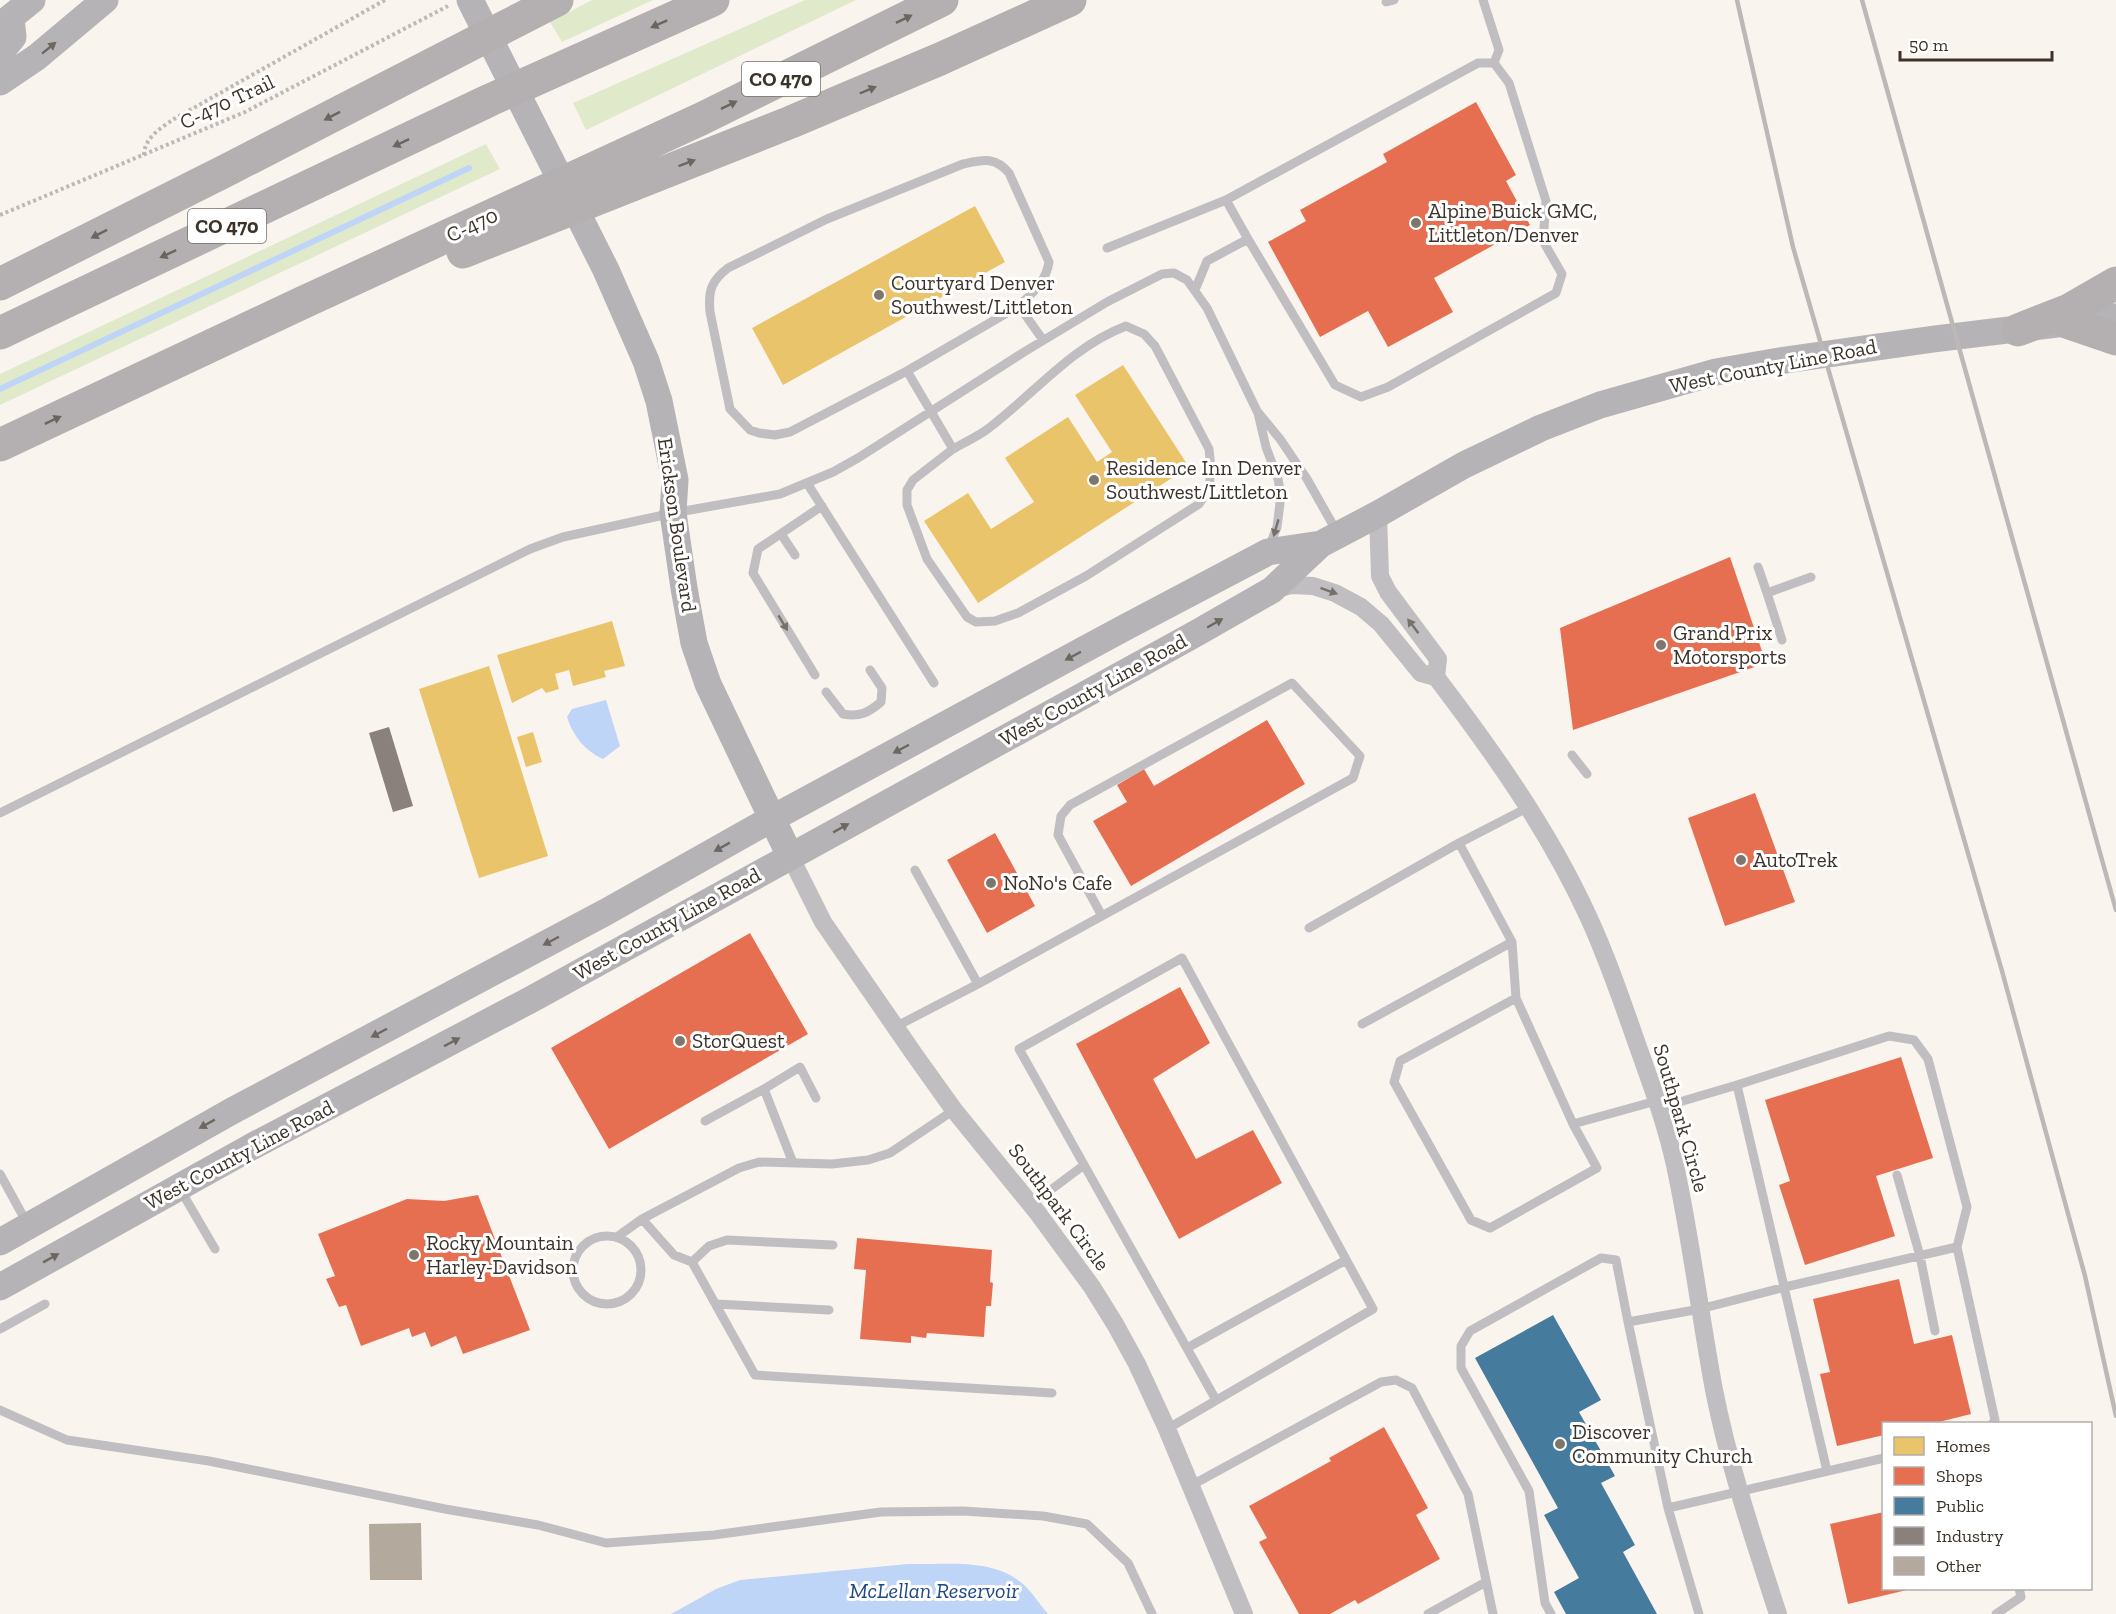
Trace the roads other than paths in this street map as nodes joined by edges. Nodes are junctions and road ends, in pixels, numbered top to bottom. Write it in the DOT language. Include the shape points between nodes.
graph roads {
  1 [pos="32,0"];
  2 [pos="105,0"];
  3 [pos="557,0"];
  4 [pos="712,0"];
  5 [pos="942,0"];
  6 [pos="1070,0"];
  7 [pos="1483,0"];
  8 [pos="460,2"];
  9 [pos="5,22"];
  10 [pos="0,53"];
  11 [pos="1494,63"];
  12 [pos="0,82"];
  13 [pos="625,170"];
  14 [pos="1226,200"];
  15 [pos="1248,239"];
  16 [pos="1107,248"];
  17 [pos="0,284"];
  18 [pos="2116,284"];
  19 [pos="1195,290"];
  20 [pos="1019,306"];
  21 [pos="2116,317"];
  22 [pos="2069,323"];
  23 [pos="2018,330"];
  24 [pos="0,333"];
  25 [pos="2116,339"];
  26 [pos="1043,340"];
  27 [pos="907,371"];
  28 [pos="1257,411"];
  29 [pos="930,412"];
  30 [pos="0,445"];
  31 [pos="953,449"];
  32 [pos="807,483"];
  33 [pos="822,506"];
  34 [pos="673,513"];
  35 [pos="1378,514"];
  36 [pos="781,534"];
  37 [pos="1330,539"];
  38 [pos="1268,552"];
  39 [pos="795,555"];
  40 [pos="1758,567"];
  41 [pos="1811,577"];
  42 [pos="1272,590"];
  43 [pos="1767,593"];
  44 [pos="1782,640"];
  45 [pos="870,670"];
  46 [pos="815,675"];
  47 [pos="1436,677"];
  48 [pos="934,683"];
  49 [pos="826,692"];
  50 [pos="1572,755"];
  51 [pos="1587,774"];
  52 [pos="1529,807"];
  53 [pos="0,813"];
  54 [pos="773,818"];
  55 [pos="1459,843"];
  56 [pos="790,856"];
  57 [pos="915,870"];
  58 [pos="1102,916"];
  59 [pos="1309,928"];
  60 [pos="1512,942"];
  61 [pos="978,984"];
  62 [pos="1516,998"];
  63 [pos="1362,1024"];
  64 [pos="895,1027"];
  65 [pos="1737,1085"];
  66 [pos="764,1089"];
  67 [pos="816,1098"];
  68 [pos="1658,1105"];
  69 [pos="954,1110"];
  70 [pos="705,1121"];
  71 [pos="1573,1124"];
  72 [pos="793,1163"];
  73 [pos="1084,1165"];
  74 [pos="0,1174"];
  75 [pos="1897,1175"];
  76 [pos="179,1188"];
  77 [pos="1032,1204"];
  78 [pos="642,1219"];
  79 [pos="29,1226"];
  80 [pos="617,1237"];
  81 [pos="0,1242"];
  82 [pos="832,1245"];
  83 [pos="1957,1247"];
  84 [pos="215,1249"];
  85 [pos="1920,1256"];
  86 [pos="1346,1260"];
  87 [pos="692,1262"];
  88 [pos="0,1287"];
  89 [pos="1785,1287"];
  90 [pos="45,1304"];
  91 [pos="716,1304"];
  92 [pos="1700,1309"];
  93 [pos="829,1310"];
  94 [pos="1628,1322"];
  95 [pos="0,1329"];
  96 [pos="1935,1331"];
  97 [pos="1187,1348"];
  98 [pos="1052,1393"];
  99 [pos="1216,1400"];
  100 [pos="0,1410"];
  101 [pos="1994,1422"];
  102 [pos="1167,1429"];
  103 [pos="1882,1458"];
  104 [pos="1827,1471"];
  105 [pos="1192,1485"];
  106 [pos="1740,1493"];
  107 [pos="1668,1508"];
  108 [pos="1486,1582"];
  109 [pos="2019,1590"];
  110 [pos="1152,1614"];
  111 [pos="1244,1614"];
  112 [pos="1428,1614"];
  113 [pos="1493,1614"];
  114 [pos="1551,1614"];
  115 [pos="1699,1614"];
  116 [pos="1778,1614"];
  117 [pos="1996,1614"];
  1 -- 9 [label="main road"];
  12 -- 2 [label="main road, one-way" via="37,57"];
  3 -- 17 [label="highway, one-way"];
  4 -- 24 [label="highway, CO 470, one-way" via="572,62"];
  13 -- 5 [label="highway, CO 470, one-way" via="701,119"];
  13 -- 6 [label="highway, one-way" via="817,111"];
  7 -- 11 [label="lane" via="1499,50"];
  8 -- 34 [label="main road, Erickson Boulevard" via="606,270 646,361 659,400 675,480"];
  9 -- 10 [label="main road" via="14,37"];
  11 -- 14 [label="lane" via="1478,63"];
  11 -- 15 [label="lane" via="1509,83 1546,201 1543,241 1562,274 1556,293 1388,387 1361,397 1335,385"];
  30 -- 13 [label="highway, one-way" via="175,362 199,363"];
  14 -- 15 [label="lane"];
  14 -- 16 [label="lane"];
  15 -- 19 [label="lane" via="1207,261"];
  18 -- 23 [label="highway" via="2069,310"];
  19 -- 26 [label="lane" via="1174,273 1162,274"];
  19 -- 28 [label="lane"];
  20 -- 26 [label="lane"];
  20 -- 27 [label="lane"];
  20 -- 27 [label="lane" via="1038,288 1049,262 1009,173 1002,165 982,160 963,164 827,219 728,268 712,285 710,312 730,409 750,430 775,435 790,432"];
  21 -- 22 [label="main road, West County Line Road"];
  22 -- 23 [label="main road, West County Line Road"];
  22 -- 25 [label="highway"];
  23 -- 35 [label="main road, West County Line Road" via="1779,361 1668,385 1541,428 1464,465"];
  26 -- 29 [label="lane"];
  27 -- 29 [label="lane"];
  28 -- 37 [label="lane" via="1307,479"];
  28 -- 38 [label="lane, one-way" via="1281,495 1277,527"];
  29 -- 31 [label="lane"];
  29 -- 32 [label="lane" via="858,458"];
  31 -- 31 [label="lane" via="913,480 907,490 907,505 927,559 967,617 976,622 995,621 1018,613 1086,576 1199,504 1209,489 1209,449 1155,346 1144,334 1126,326 1105,334 1063,364 988,429"];
  32 -- 33 [label="lane"];
  32 -- 34 [label="lane" via="780,494"];
  33 -- 36 [label="lane"];
  33 -- 48 [label="lane"];
  34 -- 53 [label="lane" via="563,537 530,549"];
  34 -- 54 [label="main road, Erickson Boulevard" via="694,643 708,684"];
  35 -- 37 [label="main road, West County Line Road"];
  47 -- 35 [label="street, Southpark Circle, one-way" via="1438,659 1380,576"];
  36 -- 39 [label="lane"];
  36 -- 46 [label="lane, one-way" via="758,549 753,573"];
  37 -- 38 [label="main road, West County Line Road"];
  37 -- 42 [label="main road, West County Line Road"];
  38 -- 54 [label="main road, West County Line Road, one-way"];
  40 -- 43 [label="lane"];
  41 -- 43 [label="lane"];
  42 -- 47 [label="street, Southpark Circle, one-way" via="1291,585 1313,586 1335,593 1381,624 1421,673"];
  56 -- 42 [label="main road, West County Line Road, one-way"];
  43 -- 44 [label="lane"];
  45 -- 49 [label="lane" via="882,688 881,702 869,712 856,717 843,714"];
  47 -- 52 [label="street, Southpark Circle"];
  50 -- 51 [label="lane"];
  52 -- 55 [label="lane"];
  52 -- 68 [label="street, Southpark Circle" via="1588,917"];
  54 -- 56 [label="main road, Erickson Boulevard"];
  54 -- 79 [label="main road, West County Line Road, one-way" via="606,912 232,1111"];
  55 -- 59 [label="lane"];
  55 -- 60 [label="lane"];
  56 -- 64 [label="street, Southpark Circle" via="823,922"];
  76 -- 56 [label="main road, West County Line Road, one-way"];
  57 -- 61 [label="lane"];
  58 -- 58 [label="lane" via="1353,778 1360,756 1292,684 1070,805 1061,816 1058,835"];
  58 -- 61 [label="lane"];
  60 -- 62 [label="lane"];
  60 -- 63 [label="lane"];
  61 -- 64 [label="lane"];
  62 -- 71 [label="lane"];
  62 -- 71 [label="lane" via="1400,1061 1394,1082 1471,1220 1490,1228 1597,1168"];
  64 -- 69 [label="street, Southpark Circle"];
  65 -- 68 [label="lane"];
  65 -- 83 [label="lane" via="1889,1036 1914,1040 1928,1059 1967,1207"];
  65 -- 89 [label="lane"];
  66 -- 67 [label="lane" via="800,1067"];
  66 -- 70 [label="lane"];
  66 -- 72 [label="lane"];
  68 -- 71 [label="lane"];
  68 -- 92 [label="street, Southpark Circle" via="1675,1163"];
  69 -- 72 [label="lane" via="890,1153 832,1164"];
  69 -- 77 [label="street, Southpark Circle"];
  72 -- 78 [label="lane" via="759,1162 739,1167"];
  73 -- 77 [label="lane"];
  73 -- 86 [label="lane" via="1019,1049 1182,958"];
  73 -- 97 [label="lane"];
  74 -- 79 [label="lane"];
  75 -- 85 [label="lane"];
  76 -- 84 [label="lane"];
  88 -- 76 [label="main road, West County Line Road, one-way"];
  77 -- 102 [label="street, Southpark Circle" via="1115,1324"];
  78 -- 80 [label="lane"];
  78 -- 87 [label="lane" via="674,1255"];
  79 -- 81 [label="main road, West County Line Road"];
  80 -- 80 [label="lane" via="596,1237 584,1243 576,1254 573,1280 590,1301 603,1305 617,1303 638,1286 642,1274 640,1260 633,1248"];
  82 -- 87 [label="lane" via="727,1240 709,1246"];
  83 -- 85 [label="lane"];
  83 -- 101 [label="lane"];
  85 -- 89 [label="lane"];
  85 -- 96 [label="lane"];
  86 -- 97 [label="lane"];
  86 -- 99 [label="lane" via="1373,1309"];
  87 -- 91 [label="lane"];
  89 -- 92 [label="lane"];
  89 -- 104 [label="lane"];
  90 -- 95 [label="lane"];
  91 -- 93 [label="lane"];
  91 -- 98 [label="lane" via="756,1375"];
  92 -- 94 [label="lane"];
  92 -- 106 [label="street, Southpark Circle"];
  94 -- 107 [label="lane"];
  94 -- 114 [label="lane" via="1616,1260 1601,1258 1470,1331 1461,1346 1461,1368 1529,1491 1545,1603"];
  97 -- 99 [label="lane"];
  99 -- 102 [label="lane"];
  100 -- 110 [label="lane" via="67,1440 210,1461 538,1525 606,1543 714,1535 881,1512 963,1511 1043,1516 1087,1524 1128,1563"];
  102 -- 105 [label="street, Southpark Circle"];
  103 -- 104 [label="lane"];
  104 -- 106 [label="lane"];
  105 -- 108 [label="lane" via="1381,1382 1396,1380 1412,1389 1468,1494"];
  105 -- 111 [label="street, Southpark Circle"];
  106 -- 107 [label="lane"];
  106 -- 116 [label="street, Southpark Circle"];
  107 -- 115 [label="lane"];
  108 -- 112 [label="lane"];
  108 -- 113 [label="lane"];
  109 -- 117 [label="lane" via="2021,1598"];
}
